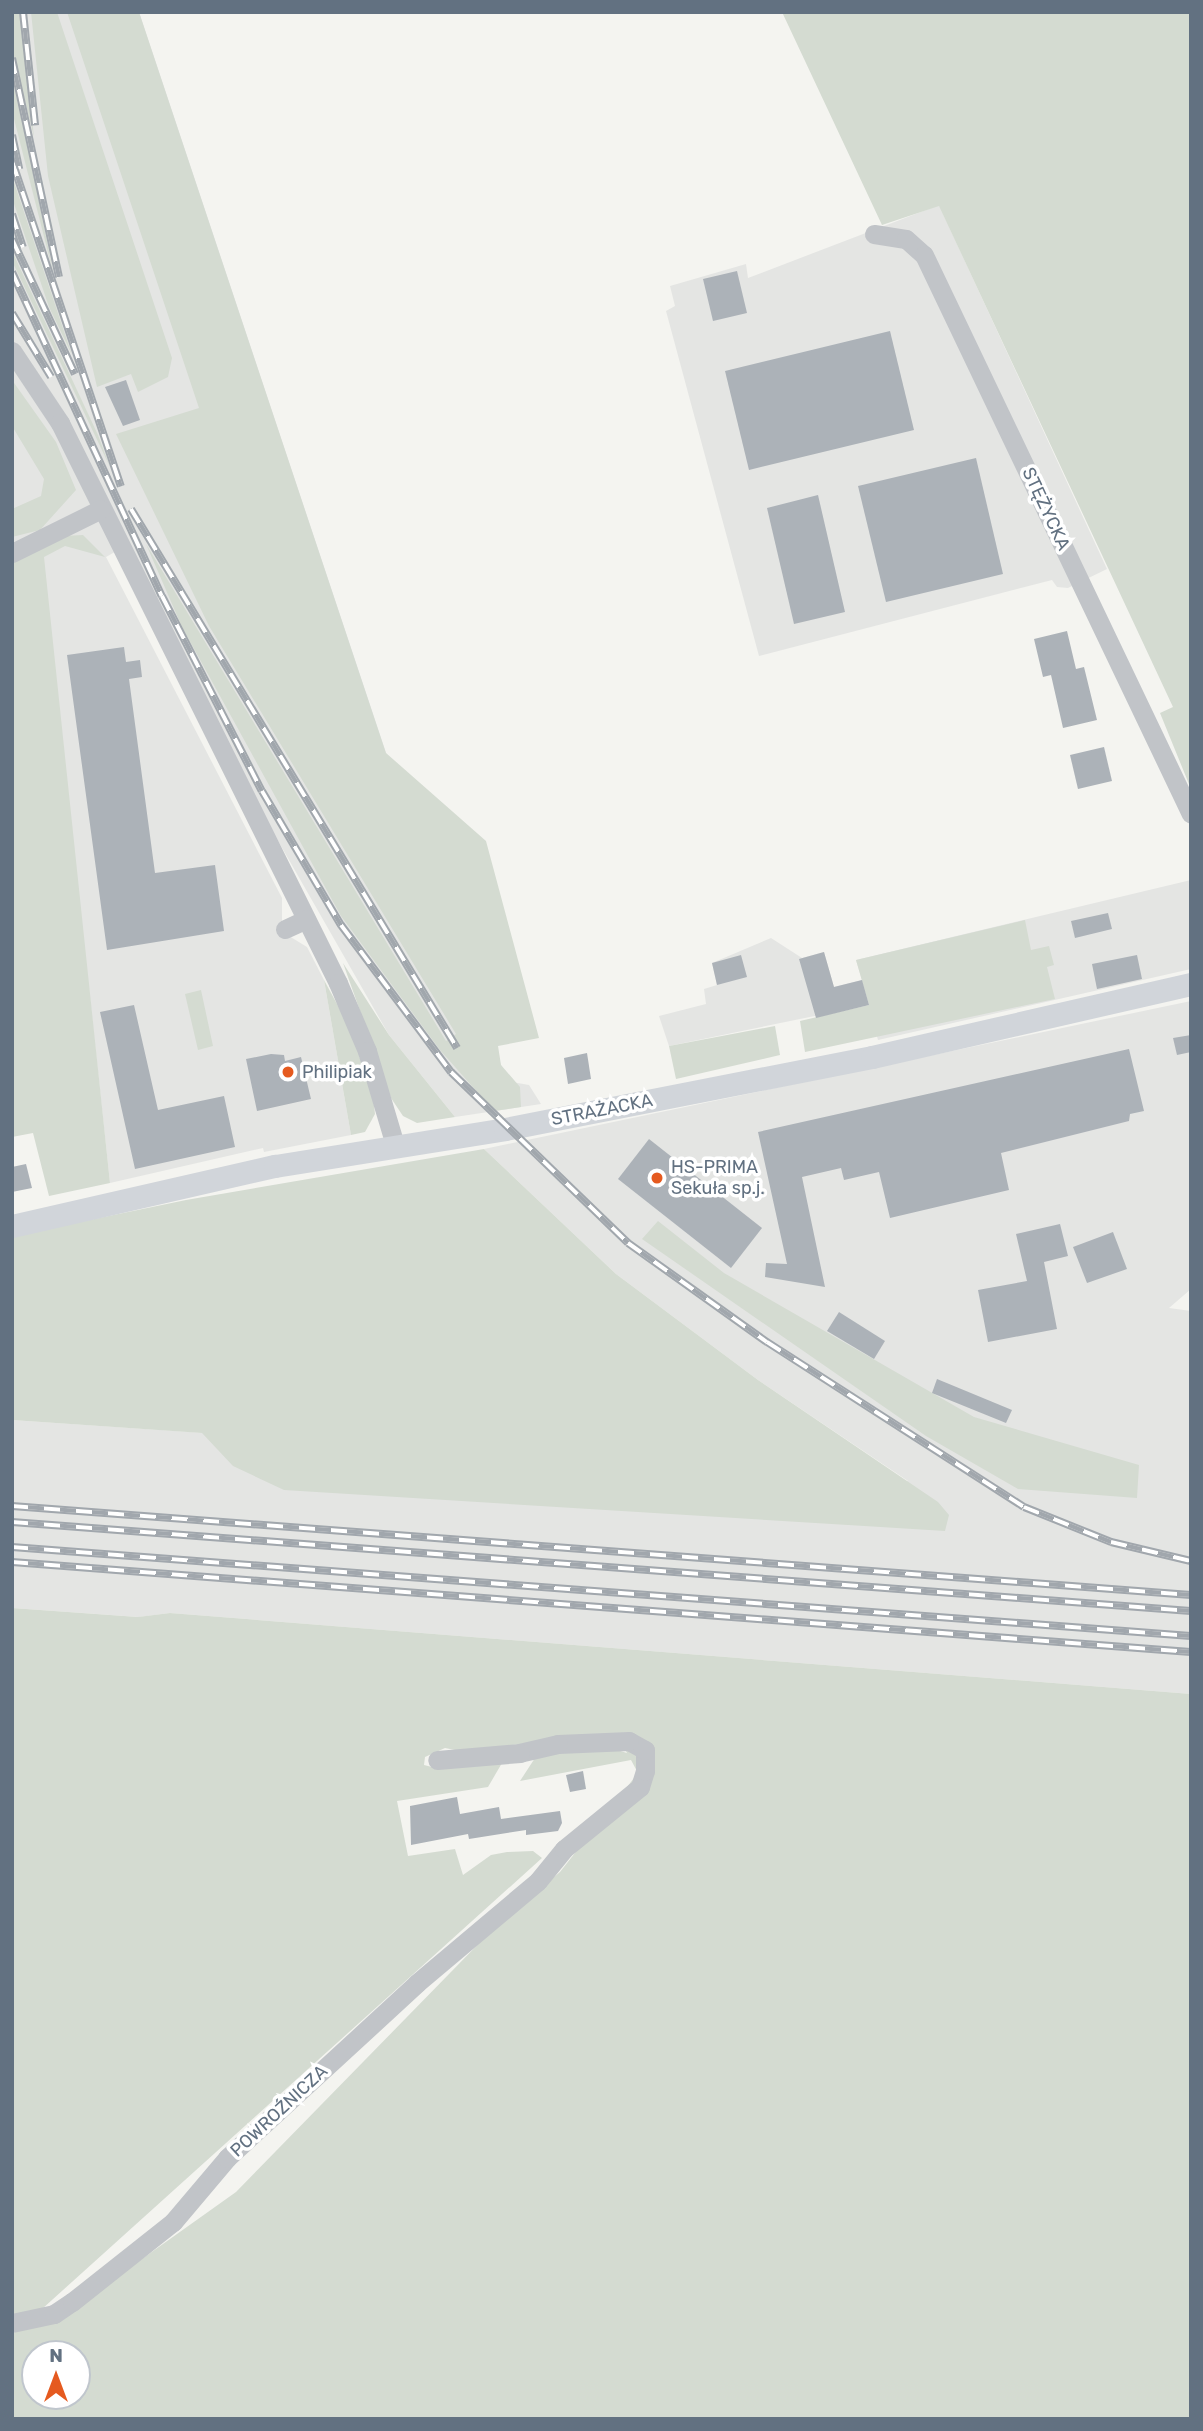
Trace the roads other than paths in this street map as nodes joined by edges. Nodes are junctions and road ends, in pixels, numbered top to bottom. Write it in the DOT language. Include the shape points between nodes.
graph roads {
  1 [pos="874,234"];
  2 [pos="12,351"];
  3 [pos="101,509"];
  4 [pos="12,552"];
  5 [pos="1191,814"];
  6 [pos="306,919"];
  7 [pos="285,929"];
  8 [pos="1191,984"];
  9 [pos="395,1145"];
  10 [pos="12,1226"];
  11 [pos="436,1760"];
  12 [pos="12,2323"];
  1 -- 5 [label="street, STĘŻYCKA" via="906,239 924,255"];
  2 -- 3 [label="street" via="60,423"];
  3 -- 4 [label="street"];
  3 -- 6 [label="street"];
  6 -- 7 [label="street"];
  6 -- 9 [label="street" via="363,1040"];
  8 -- 9 [label="main road, STRAŻACKA" via="872,1057"];
  9 -- 10 [label="main road, STRAŻACKA" via="148,1192"];
  11 -- 12 [label="street, POWROŹNICZA" via="602,1741 629,1741 645,1750 640,1787 564,1849 538,1881 417,1983 227,2158 173,2222 54,2314"];
}
